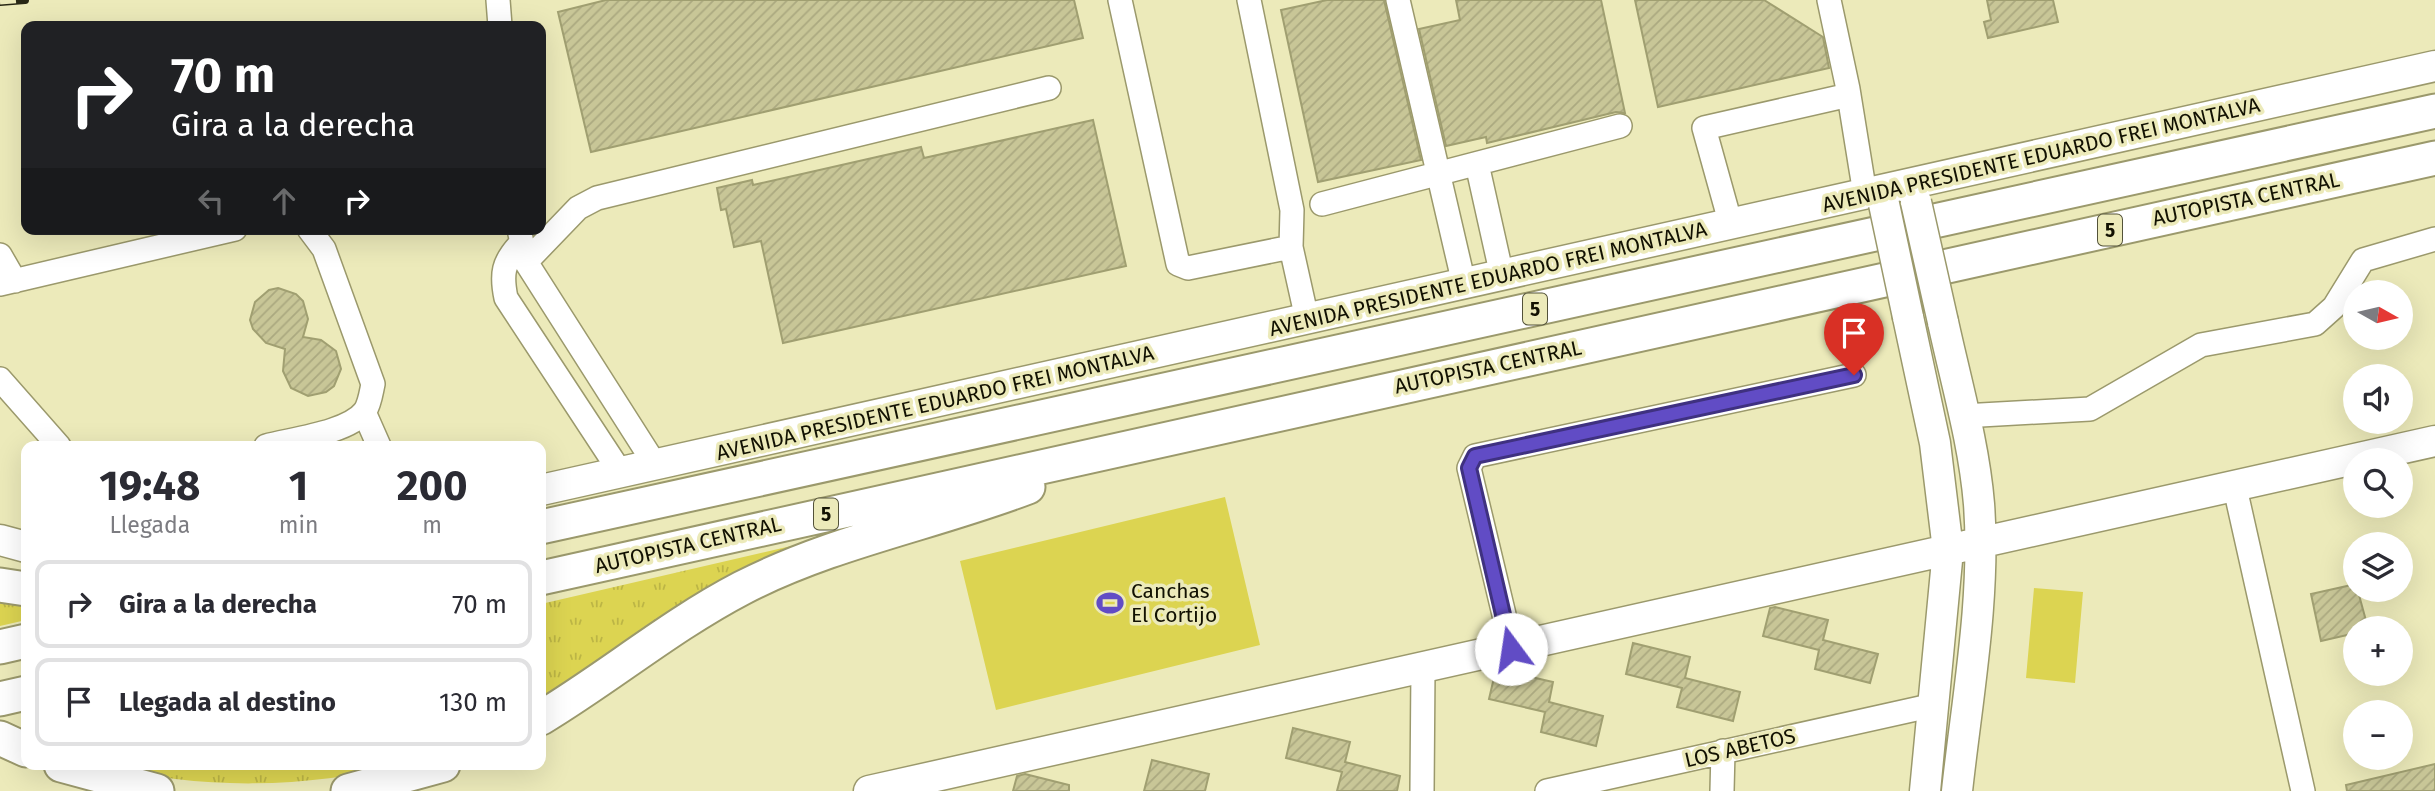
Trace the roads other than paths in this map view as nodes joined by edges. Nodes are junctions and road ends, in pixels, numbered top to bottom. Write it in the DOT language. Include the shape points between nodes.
graph roads {
  1 [pos="498,0"];
  2 [pos="1120,0"];
  3 [pos="1249,0"];
  4 [pos="1398,0"];
  5 [pos="1829,0"];
  6 [pos="500,21"];
  7 [pos="2435,66"];
  8 [pos="1049,88"];
  9 [pos="1849,95"];
  10 [pos="2435,111"];
  11 [pos="1620,126"];
  12 [pos="2435,158"];
  13 [pos="1477,164"];
  14 [pos="1439,174"];
  15 [pos="1914,192"];
  16 [pos="1876,196"];
  17 [pos="1322,204"];
  18 [pos="1731,225"];
  19 [pos="546,229"];
  20 [pos="209,235"];
  21 [pos="314,235"];
  22 [pos="537,235"];
  23 [pos="2435,239"];
  24 [pos="522,245"];
  25 [pos="1292,247"];
  26 [pos="0,255"];
  27 [pos="1502,276"];
  28 [pos="7,282"];
  29 [pos="1464,284"];
  30 [pos="1307,319"];
  31 [pos="1854,375"];
  32 [pos="0,379"];
  33 [pos="364,412"];
  34 [pos="1963,416"];
  35 [pos="55,441"];
  36 [pos="285,441"];
  37 [pos="377,441"];
  38 [pos="2435,441"];
  39 [pos="1112,450"];
  40 [pos="656,466"];
  41 [pos="621,473"];
  42 [pos="2235,488"];
  43 [pos="546,489"];
  44 [pos="546,526"];
  45 [pos="0,540"];
  46 [pos="1980,544"];
  47 [pos="21,546"];
  48 [pos="1948,550"];
  49 [pos="546,577"];
  50 [pos="0,585"];
  51 [pos="21,588"];
  52 [pos="21,642"];
  53 [pos="0,647"];
  54 [pos="1511,649"];
  55 [pos="1423,668"];
  56 [pos="21,694"];
  57 [pos="0,699"];
  58 [pos="1934,705"];
  59 [pos="546,715"];
  60 [pos="1723,751"];
  61 [pos="79,770"];
  62 [pos="425,770"];
  63 [pos="1571,788"];
  64 [pos="157,791"];
  65 [pos="348,791"];
  66 [pos="869,791"];
  67 [pos="1422,791"];
  68 [pos="1547,791"];
  69 [pos="1722,791"];
  70 [pos="1925,791"];
  71 [pos="1957,791"];
  72 [pos="2303,791"];
  1 -- 6 [label="street"];
  2 -- 25 [label="street" via="1178,264 1188,268"];
  3 -- 25 [label="street" via="1292,210"];
  4 -- 14 [label="street"];
  5 -- 9 [label="street"];
  7 -- 15 [label="main road, AVENIDA PRESIDENTE EDUARDO FREI MONTALVA"];
  8 -- 19 [label="street" via="597,198"];
  9 -- 16 [label="street"];
  9 -- 18 [label="street" via="1704,128"];
  10 -- 44 [label="highway, 5"];
  11 -- 13 [label="street"];
  12 -- 39 [label="highway, AUTOPISTA CENTRAL / 5"];
  13 -- 14 [label="street"];
  13 -- 27 [label="street"];
  14 -- 17 [label="street"];
  14 -- 29 [label="street"];
  15 -- 16 [label="main road, AVENIDA PRESIDENTE EDUARDO FREI MONTALVA"];
  15 -- 34 [label="main road, bridge"];
  16 -- 18 [label="main road, AVENIDA PRESIDENTE EDUARDO FREI MONTALVA"];
  16 -- 48 [label="main road, bridge" via="1935,443"];
  18 -- 27 [label="main road, AVENIDA PRESIDENTE EDUARDO FREI MONTALVA"];
  20 -- 28 [label="street"];
  21 -- 33 [label="street" via="324,249 373,384"];
  22 -- 24 [label="street"];
  23 -- 34 [label="street" via="2363,260 2334,307 2315,324 2201,345 2090,409"];
  24 -- 40 [label="street"];
  24 -- 41 [label="street" via="505,260 506,298"];
  25 -- 30 [label="street"];
  26 -- 28 [label="street"];
  27 -- 29 [label="main road, AVENIDA PRESIDENTE EDUARDO FREI MONTALVA"];
  29 -- 30 [label="main road, AVENIDA PRESIDENTE EDUARDO FREI MONTALVA"];
  30 -- 40 [label="main road, AVENIDA PRESIDENTE EDUARDO FREI MONTALVA"];
  31 -- 54 [label="street" via="1475,456 1469,468"];
  32 -- 35 [label="street"];
  33 -- 36 [label="street" via="344,426"];
  33 -- 37 [label="street"];
  34 -- 46 [label="main road" via="1977,490"];
  38 -- 42 [label="main road"];
  39 -- 49 [label="highway, AUTOPISTA CENTRAL / 5"];
  39 -- 59 [label="highway" via="997,499 849,544 743,588"];
  40 -- 41 [label="main road, AVENIDA PRESIDENTE EDUARDO FREI MONTALVA"];
  41 -- 43 [label="main road, AVENIDA PRESIDENTE EDUARDO FREI MONTALVA"];
  42 -- 46 [label="main road"];
  42 -- 72 [label="street"];
  45 -- 47 [label="main road"];
  46 -- 48 [label="main road"];
  46 -- 71 [label="main road"];
  48 -- 54 [label="main road"];
  48 -- 58 [label="main road"];
  50 -- 51 [label="highway"];
  52 -- 53 [label="highway"];
  54 -- 55 [label="main road"];
  55 -- 66 [label="main road"];
  55 -- 67 [label="street"];
  56 -- 57 [label="highway"];
  58 -- 60 [label="street, LOS ABETOS"];
  58 -- 70 [label="main road"];
  60 -- 63 [label="street, LOS ABETOS"];
  60 -- 69 [label="street"];
  61 -- 64 [label="highway"];
  62 -- 65 [label="highway"];
  63 -- 68 [label="street, LOS ABETOS"];
}
